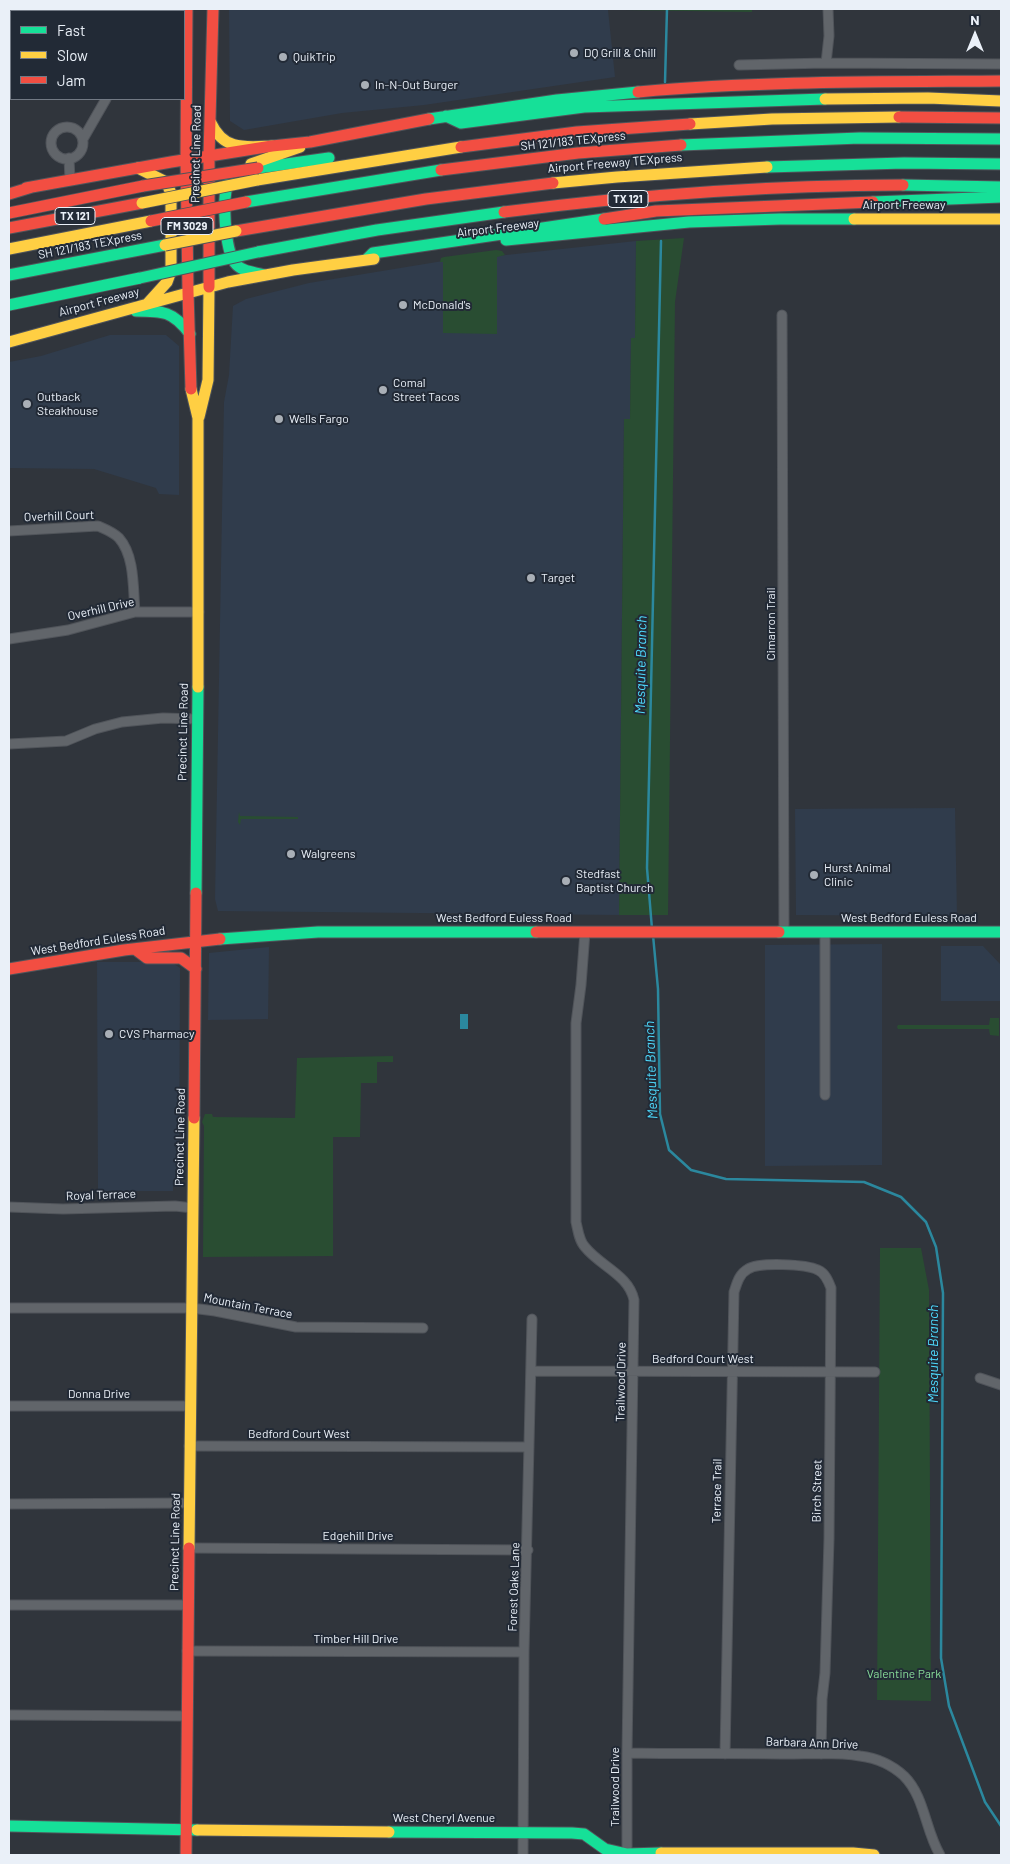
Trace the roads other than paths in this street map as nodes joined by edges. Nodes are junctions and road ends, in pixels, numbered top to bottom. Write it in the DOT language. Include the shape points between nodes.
graph roads {
  1 [pos="188,9"];
  2 [pos="213,9"];
  3 [pos="828,9"];
  4 [pos="826,63"];
  5 [pos="1001,64"];
  6 [pos="739,65"];
  7 [pos="1001,81"];
  8 [pos="105,100"];
  9 [pos="1001,101"];
  10 [pos="446,116"];
  11 [pos="1001,118"];
  12 [pos="211,120"];
  13 [pos="82,139"];
  14 [pos="515,139"];
  15 [pos="1001,139"];
  16 [pos="305,142"];
  17 [pos="272,146"];
  18 [pos="210,156"];
  19 [pos="68,158"];
  20 [pos="186,160"];
  21 [pos="1001,164"];
  22 [pos="138,168"];
  23 [pos="70,180"];
  24 [pos="1001,187"];
  25 [pos="9,192"];
  26 [pos="1001,197"];
  27 [pos="9,213"];
  28 [pos="1001,219"];
  29 [pos="9,228"];
  30 [pos="236,231"];
  31 [pos="9,247"];
  32 [pos="367,259"];
  33 [pos="44,268"];
  34 [pos="9,275"];
  35 [pos="267,276"];
  36 [pos="9,281"];
  37 [pos="209,287"];
  38 [pos="188,292"];
  39 [pos="27,302"];
  40 [pos="148,303"];
  41 [pos="9,305"];
  42 [pos="9,310"];
  43 [pos="119,311"];
  44 [pos="782,315"];
  45 [pos="190,334"];
  46 [pos="9,342"];
  47 [pos="198,418"];
  48 [pos="9,531"];
  49 [pos="135,612"];
  50 [pos="199,612"];
  51 [pos="9,639"];
  52 [pos="197,719"];
  53 [pos="9,744"];
  54 [pos="585,932"];
  55 [pos="784,932"];
  56 [pos="824,932"];
  57 [pos="1001,932"];
  58 [pos="196,940"];
  59 [pos="135,949"];
  60 [pos="9,969"];
  61 [pos="196,969"];
  62 [pos="825,1095"];
  63 [pos="9,1208"];
  64 [pos="193,1208"];
  65 [pos="783,1266"];
  66 [pos="9,1308"];
  67 [pos="191,1308"];
  68 [pos="532,1319"];
  69 [pos="423,1328"];
  70 [pos="531,1371"];
  71 [pos="633,1372"];
  72 [pos="732,1372"];
  73 [pos="832,1372"];
  74 [pos="875,1372"];
  75 [pos="980,1378"];
  76 [pos="1001,1385"];
  77 [pos="9,1406"];
  78 [pos="190,1406"];
  79 [pos="189,1446"];
  80 [pos="529,1447"];
  81 [pos="189,1503"];
  82 [pos="9,1504"];
  83 [pos="188,1548"];
  84 [pos="528,1550"];
  85 [pos="9,1605"];
  86 [pos="188,1605"];
  87 [pos="187,1651"];
  88 [pos="524,1652"];
  89 [pos="9,1715"];
  90 [pos="187,1716"];
  91 [pos="627,1754"];
  92 [pos="725,1754"];
  93 [pos="821,1754"];
  94 [pos="9,1826"];
  95 [pos="187,1829"];
  96 [pos="523,1832"];
  97 [pos="186,1855"];
  98 [pos="523,1855"];
  99 [pos="627,1855"];
  100 [pos="874,1855"];
  101 [pos="940,1855"];
  1 -- 20 [label="main road, Precinct Line Road / FM 3029"];
  2 -- 12 [label="main road, Precinct Line Road / FM 3029"];
  3 -- 4 [label="street"];
  4 -- 5 [label="street"];
  4 -- 6 [label="street"];
  7 -- 10 [label="main road" via="686,88 557,100"];
  8 -- 13 [label="street"];
  9 -- 10 [label="main road" via="928,98 766,100 584,107 461,122"];
  10 -- 16 [label="main road"];
  11 -- 14 [label="main road, TX 121" via="772,119"];
  12 -- 17 [label="main road" via="214,131 222,140 237,147"];
  12 -- 18 [label="main road, Precinct Line Road / FM 3029"];
  13 -- 19 [label="street" via="82,150"];
  13 -- 19 [label="street" via="72,128 62,128 54,134 54,151 60,157"];
  14 -- 27 [label="main road, bridge" via="498,133 258,168 143,186"];
  14 -- 29 [label="main road, TX 121, bridge" via="257,180"];
  15 -- 31 [label="main road, SH 121/183 TEXpress, bridge" via="808,139 637,149 522,160 369,181"];
  16 -- 17 [label="main road"];
  16 -- 35 [label="main road" via="298,148 241,168 226,186 230,254 241,268"];
  17 -- 18 [label="main road"];
  18 -- 20 [label="main road"];
  18 -- 37 [label="main road, Precinct Line Road / FM 3029"];
  19 -- 23 [label="street"];
  20 -- 22 [label="main road"];
  20 -- 38 [label="main road, Precinct Line Road / FM 3029"];
  21 -- 30 [label="main road, Airport Freeway TEXpress" via="815,164 588,178 419,199"];
  22 -- 23 [label="main road"];
  22 -- 40 [label="main road" via="166,182 172,193 170,271 166,282"];
  23 -- 25 [label="main road"];
  24 -- 39 [label="main road, Airport Freeway / TX 121, bridge" via="888,185 746,189 447,218 258,252"];
  26 -- 32 [label="main road" via="656,212 374,253"];
  28 -- 32 [label="main road, Airport Freeway" via="780,219 664,224"];
  30 -- 33 [label="main road, SH 121/183 TEXpress, bridge"];
  32 -- 35 [label="main road, Airport Freeway"];
  33 -- 34 [label="main road, SH 121/183 TEXpress"];
  33 -- 36 [label="main road"];
  35 -- 37 [label="main road, Airport Freeway"];
  37 -- 38 [label="main road, Airport Freeway"];
  37 -- 47 [label="main road, Precinct Line Road" via="208,380"];
  38 -- 40 [label="main road, Airport Freeway"];
  38 -- 45 [label="main road, Precinct Line Road"];
  39 -- 41 [label="main road, Airport Freeway / TX 121"];
  39 -- 42 [label="main road"];
  40 -- 43 [label="main road, Airport Freeway"];
  43 -- 45 [label="main road" via="174,314"];
  43 -- 46 [label="main road, Airport Freeway"];
  44 -- 55 [label="street, Cimarron Trail"];
  45 -- 47 [label="main road, Precinct Line Road" via="191,389"];
  47 -- 50 [label="main road, Precinct Line Road"];
  48 -- 49 [label="street, Overhill Court" via="98,526 111,531 127,550"];
  49 -- 50 [label="street, Overhill Drive"];
  49 -- 51 [label="street, Overhill Drive" via="68,630"];
  50 -- 52 [label="main road, Precinct Line Road"];
  52 -- 53 [label="street" via="122,722 66,741"];
  52 -- 58 [label="main road, Precinct Line Road"];
  54 -- 55 [label="main road, West Bedford Euless Road"];
  54 -- 58 [label="main road, West Bedford Euless Road" via="318,932"];
  54 -- 71 [label="street, Trailwood Drive" via="576,1023 576,1222 584,1246 632,1291"];
  55 -- 56 [label="main road, West Bedford Euless Road"];
  56 -- 57 [label="main road, West Bedford Euless Road"];
  56 -- 62 [label="street"];
  58 -- 59 [label="main road, West Bedford Euless Road"];
  58 -- 61 [label="main road, Precinct Line Road"];
  59 -- 60 [label="main road, West Bedford Euless Road"];
  59 -- 61 [label="main road" via="147,958 181,958"];
  61 -- 64 [label="main road, Precinct Line Road"];
  63 -- 64 [label="street, Royal Terrace"];
  64 -- 67 [label="main road, Precinct Line Road"];
  65 -- 72 [label="street, Terrace Trail" via="748,1268 738,1278 734,1292"];
  65 -- 73 [label="street, Birch Street" via="818,1270 828,1278 832,1288"];
  66 -- 67 [label="street, Mountain Terrace"];
  67 -- 69 [label="street, Mountain Terrace" via="296,1327"];
  67 -- 78 [label="main road, Precinct Line Road"];
  68 -- 70 [label="street, Forest Oaks Lane"];
  70 -- 71 [label="street, Bedford Court West"];
  70 -- 80 [label="street, Forest Oaks Lane"];
  71 -- 72 [label="street, Bedford Court West"];
  71 -- 91 [label="street, Trailwood Drive"];
  72 -- 73 [label="street, Bedford Court West"];
  72 -- 92 [label="street, Terrace Trail"];
  73 -- 74 [label="street, Bedford Court West"];
  73 -- 93 [label="street, Birch Street"];
  75 -- 76 [label="street"];
  77 -- 78 [label="street, Donna Drive"];
  78 -- 79 [label="main road, Precinct Line Road"];
  79 -- 80 [label="street, Bedford Court West"];
  79 -- 81 [label="main road, Precinct Line Road"];
  80 -- 84 [label="street, Forest Oaks Lane"];
  81 -- 82 [label="street"];
  81 -- 83 [label="main road, Precinct Line Road"];
  83 -- 84 [label="street, Edgehill Drive"];
  83 -- 86 [label="main road, Precinct Line Road"];
  84 -- 88 [label="street, Forest Oaks Lane"];
  85 -- 86 [label="street"];
  86 -- 87 [label="main road, Precinct Line Road"];
  87 -- 88 [label="street, Timber Hill Drive"];
  87 -- 90 [label="main road, Precinct Line Road"];
  88 -- 96 [label="street, Forest Oaks Lane"];
  89 -- 90 [label="street"];
  90 -- 95 [label="main road, Precinct Line Road"];
  91 -- 92 [label="street, Barbara Ann Drive"];
  91 -- 99 [label="street, Trailwood Drive"];
  92 -- 93 [label="street, Barbara Ann Drive"];
  93 -- 101 [label="street, Barbara Ann Drive" via="872,1758 893,1767 905,1777 923,1808 934,1846"];
  94 -- 95 [label="main road, West Cheryl Avenue"];
  95 -- 96 [label="main road, West Cheryl Avenue"];
  95 -- 97 [label="main road, Precinct Line Road"];
  96 -- 98 [label="street, Forest Oaks Lane"];
  96 -- 99 [label="main road, West Cheryl Avenue" via="584,1834 605,1849"];
  99 -- 100 [label="main road, West Cheryl Avenue" via="702,1852"];
}
